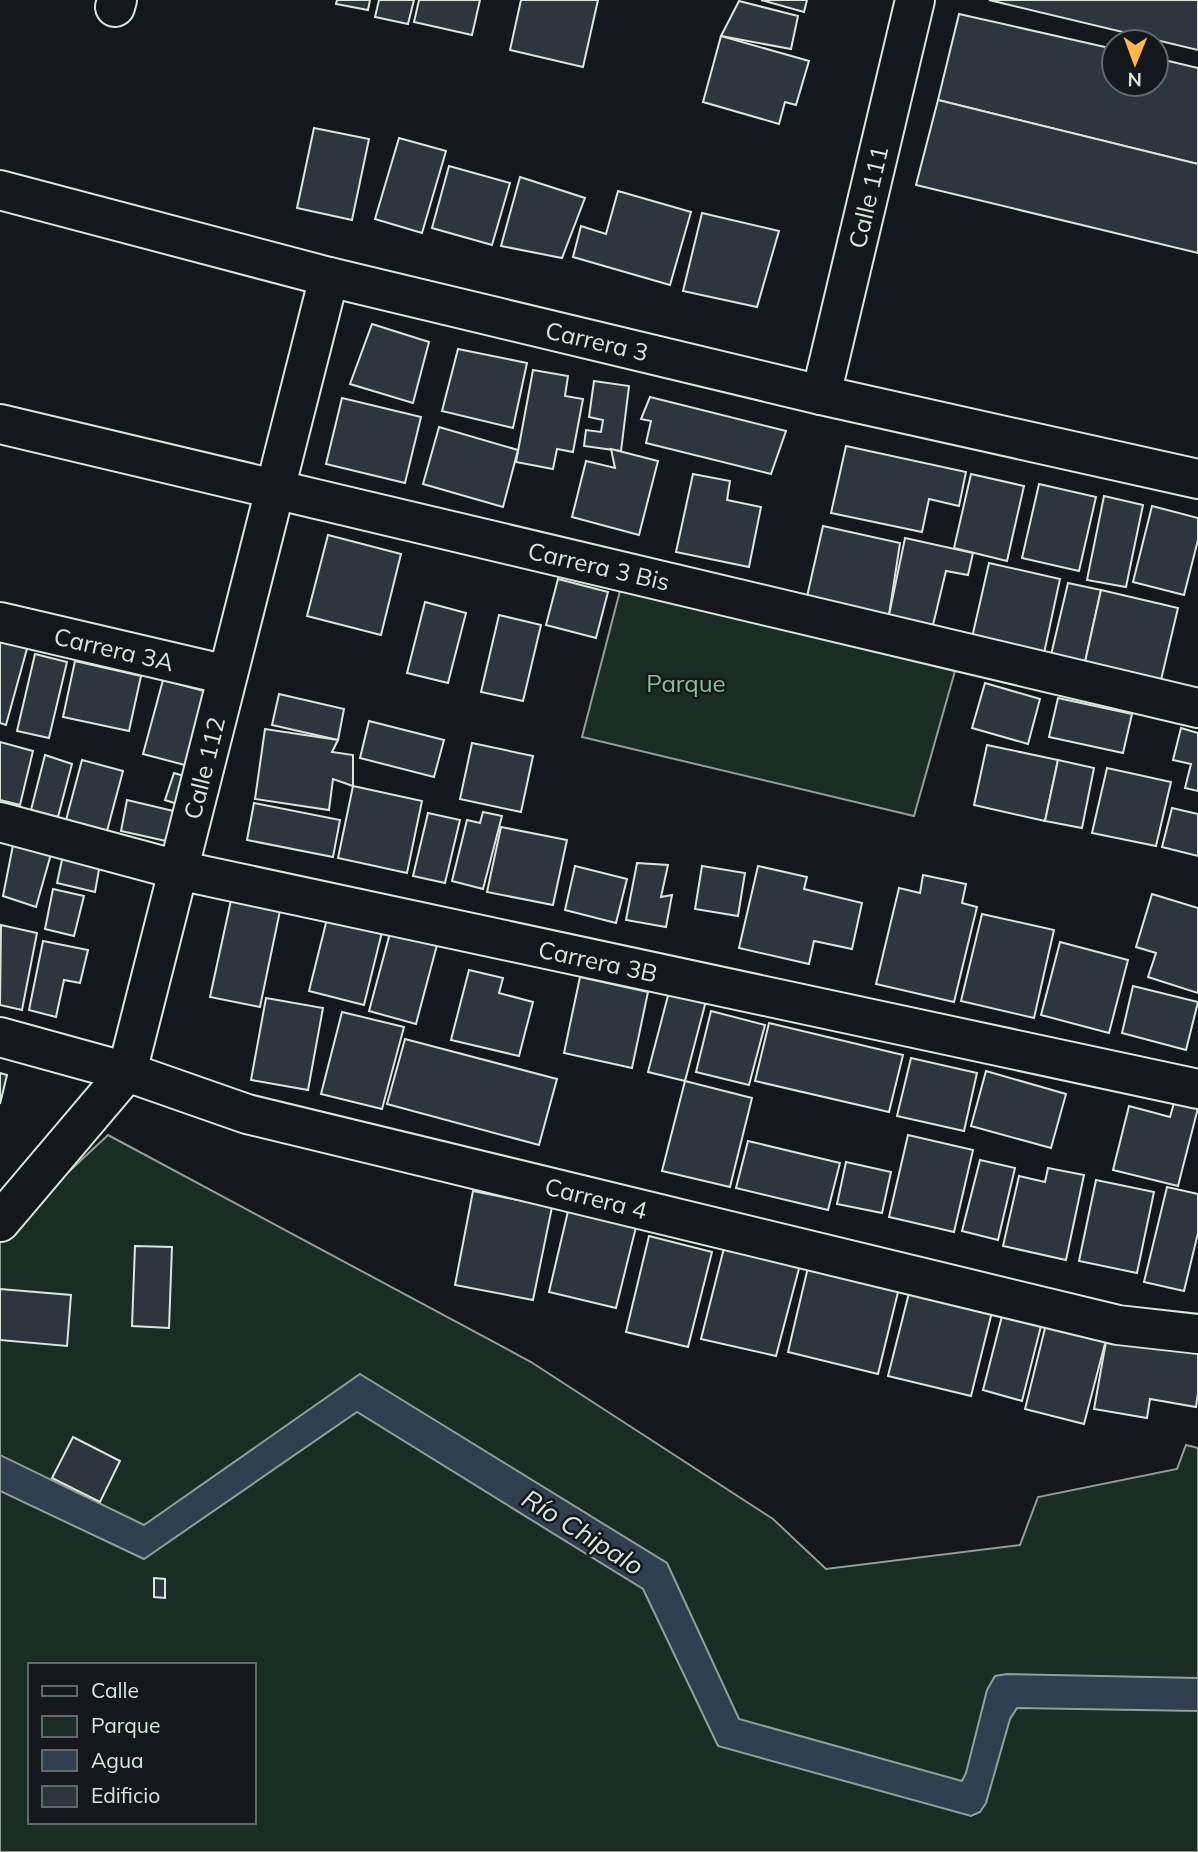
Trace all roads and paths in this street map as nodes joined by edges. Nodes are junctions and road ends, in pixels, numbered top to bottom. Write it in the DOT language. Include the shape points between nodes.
graph roads {
  1 [pos="915,0"];
  2 [pos="0,190"];
  3 [pos="329,277"];
  4 [pos="821,395"];
  5 [pos="0,424"];
  6 [pos="1198,479"];
  7 [pos="275,489"];
  8 [pos="0,622"];
  9 [pos="228,675"];
  10 [pos="1198,708"];
  11 [pos="0,822"];
  12 [pos="178,870"];
  13 [pos="0,1037"];
  14 [pos="127,1072"];
  15 [pos="1198,1089"];
  16 [pos="2,1220"];
  17 [pos="1198,1334"];
  1 -- 4 [label="street, Calle 111"];
  2 -- 3 [label="street, Carrera 3"];
  3 -- 4 [label="street, Carrera 3"];
  3 -- 7 [label="street, Calle 112"];
  4 -- 6 [label="street, Carrera 3"];
  5 -- 7 [label="street, Carrera 3 Bis"];
  7 -- 9 [label="street, Calle 112"];
  7 -- 10 [label="street, Carrera 3 Bis"];
  8 -- 9 [label="street, Carrera 3A"];
  9 -- 12 [label="street, Calle 112"];
  11 -- 12 [label="street, Carrera 3B"];
  12 -- 14 [label="street, Calle 112"];
  12 -- 15 [label="street, Carrera 3B"];
  13 -- 14 [label="street, Carrera 4"];
  14 -- 16 [label="street, Calle 112"];
  14 -- 17 [label="street, Carrera 4" via="247,1114 1118,1325"];
}
